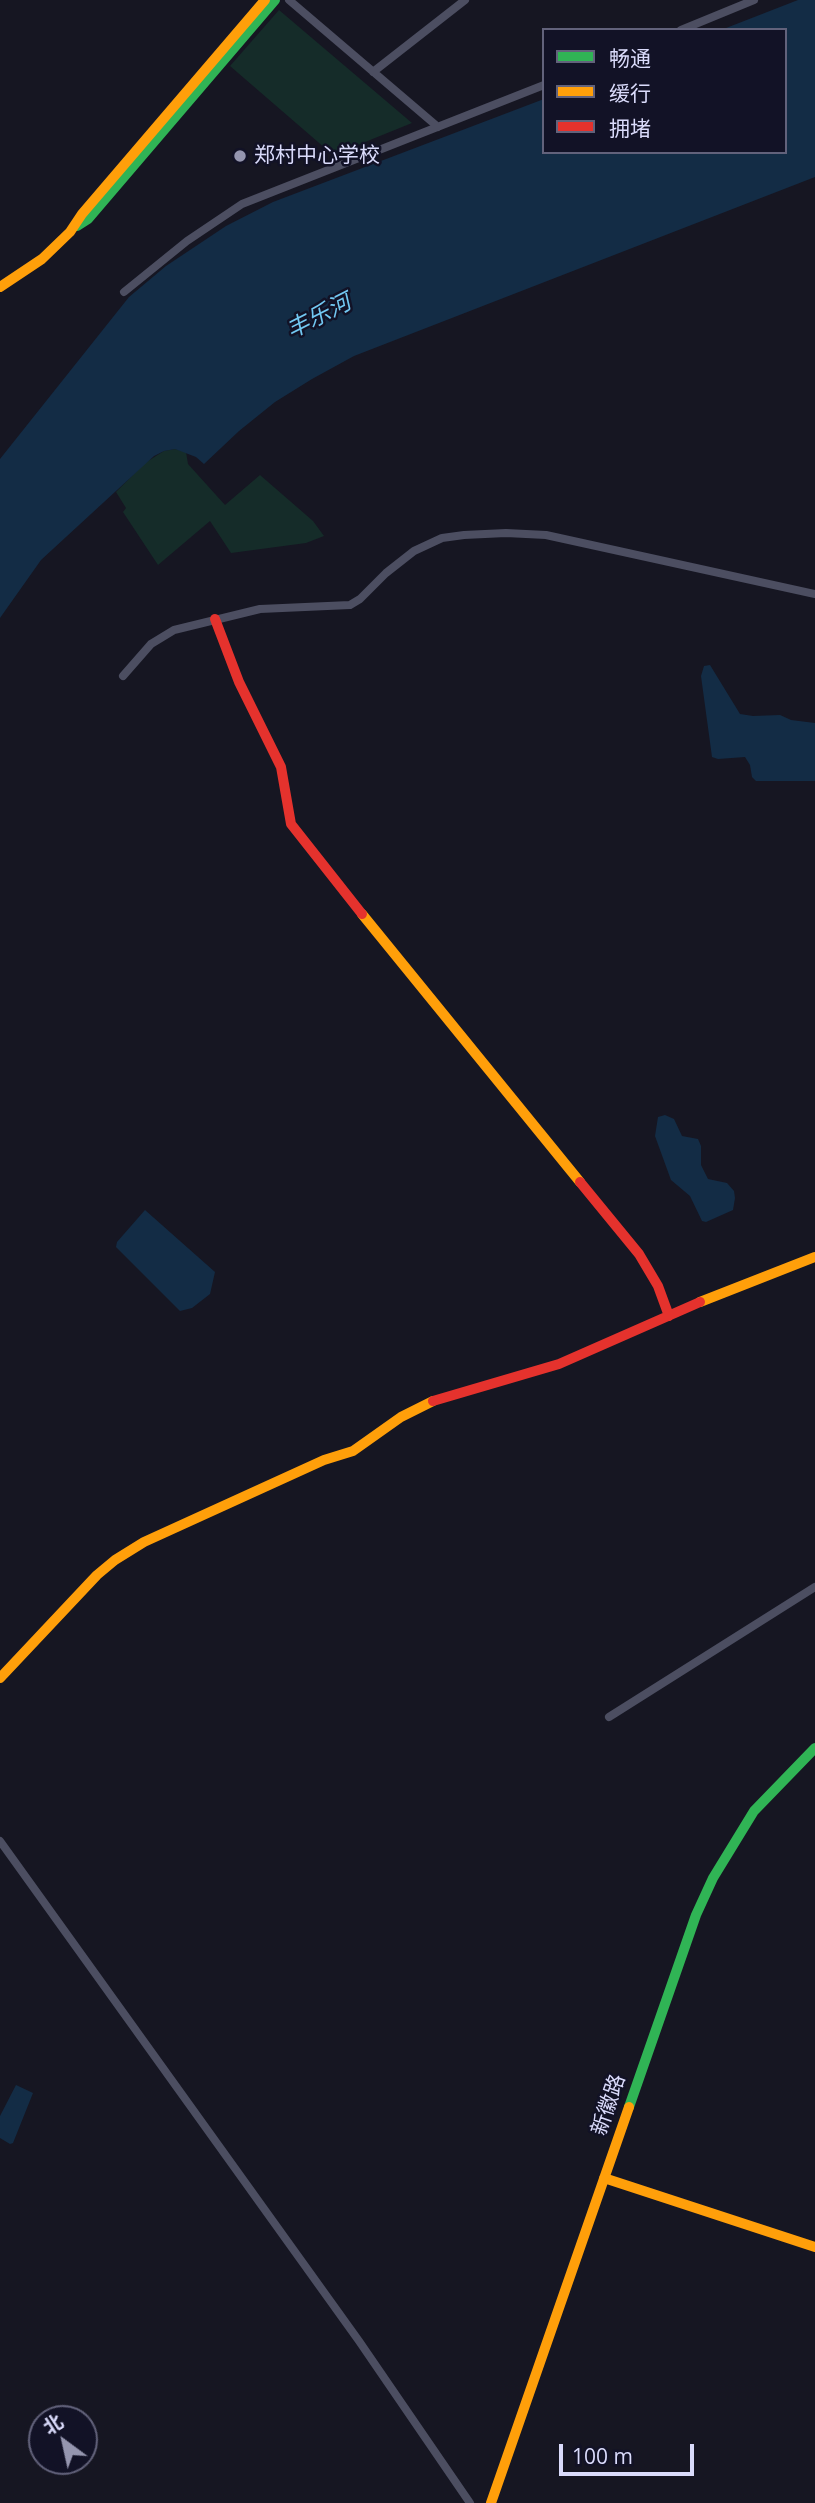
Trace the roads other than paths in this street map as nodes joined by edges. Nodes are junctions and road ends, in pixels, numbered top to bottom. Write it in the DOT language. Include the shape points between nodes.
graph roads {
  1 [pos="265,0"];
  2 [pos="275,0"];
  3 [pos="289,0"];
  4 [pos="465,0"];
  5 [pos="754,0"];
  6 [pos="686,28"];
  7 [pos="373,72"];
  8 [pos="542,86"];
  9 [pos="438,127"];
  10 [pos="69,232"];
  11 [pos="0,287"];
  12 [pos="124,292"];
  13 [pos="815,594"];
  14 [pos="215,620"];
  15 [pos="123,676"];
  16 [pos="815,1257"];
  17 [pos="669,1315"];
  18 [pos="815,1587"];
  19 [pos="0,1678"];
  20 [pos="609,1717"];
  21 [pos="815,1748"];
  22 [pos="0,1841"];
  23 [pos="604,2178"];
  24 [pos="815,2247"];
  25 [pos="470,2503"];
  26 [pos="491,2503"];
  1 -- 10 [label="street"];
  2 -- 10 [label="street" via="88,219"];
  3 -- 7 [label="street"];
  4 -- 7 [label="street"];
  5 -- 6 [label="street"];
  7 -- 9 [label="street"];
  8 -- 9 [label="street"];
  9 -- 12 [label="street" via="242,204"];
  10 -- 11 [label="street" via="42,258"];
  13 -- 14 [label="street" via="546,535 485,534 442,538 424,545 349,606 260,609"];
  14 -- 15 [label="street" via="161,636"];
  14 -- 17 [label="street" via="239,682 281,767 291,824 639,1254"];
  16 -- 17 [label="street"];
  17 -- 19 [label="street" via="558,1364 427,1403 353,1451 144,1542 97,1575"];
  18 -- 20 [label="street"];
  21 -- 23 [label="street, 新徽路" via="754,1811 713,1878 688,1936"];
  22 -- 25 [label="street"];
  23 -- 24 [label="street"];
  23 -- 26 [label="street, 新徽路"];
}
